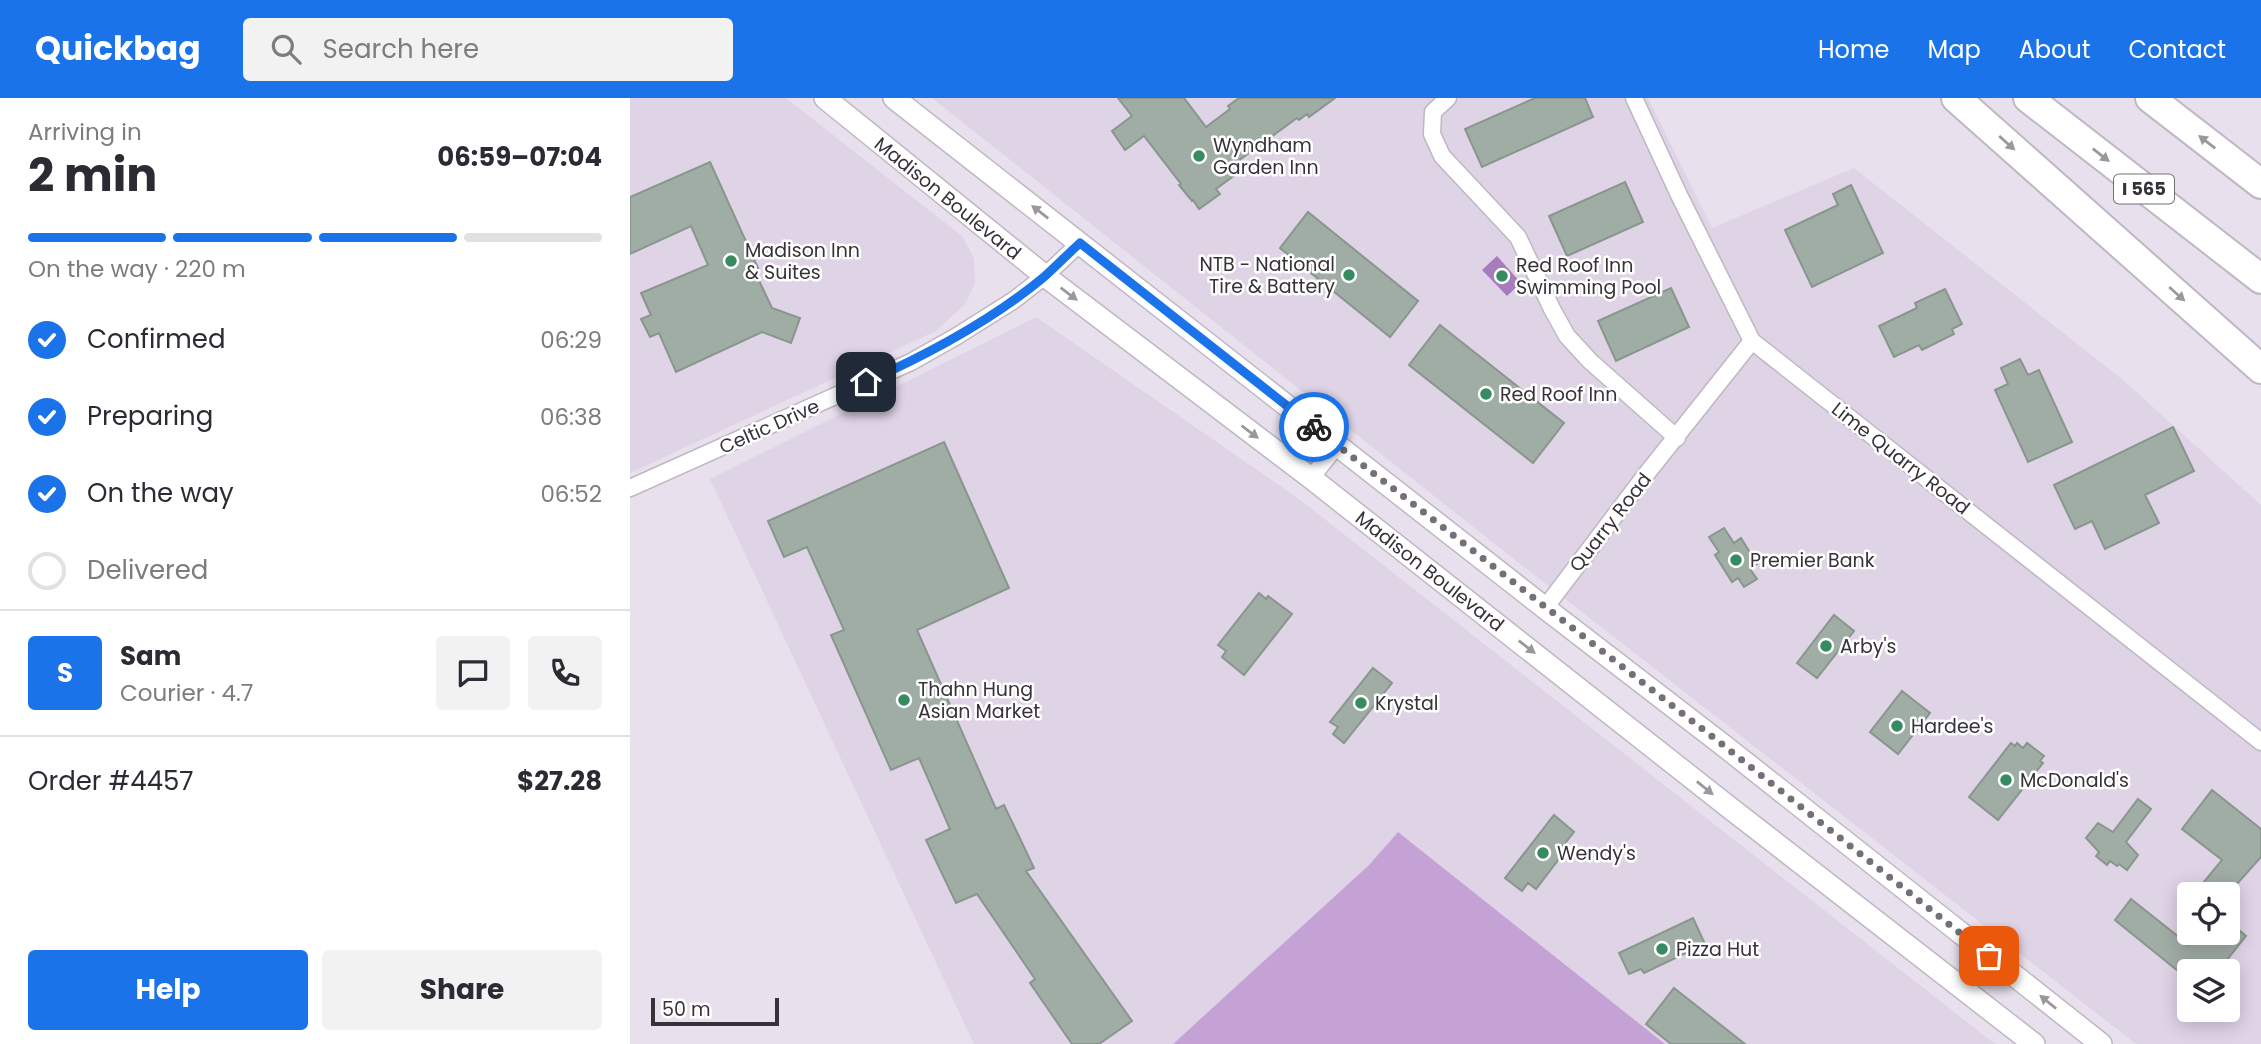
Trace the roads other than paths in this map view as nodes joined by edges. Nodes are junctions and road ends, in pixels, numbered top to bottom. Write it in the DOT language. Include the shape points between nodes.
graph roads {
  1 [pos="825,98"];
  2 [pos="894,98"];
  3 [pos="1448,98"];
  4 [pos="1634,98"];
  5 [pos="1956,98"];
  6 [pos="2028,98"];
  7 [pos="2150,98"];
  8 [pos="2261,184"];
  9 [pos="1080,243"];
  10 [pos="1045,276"];
  11 [pos="2261,279"];
  12 [pos="1752,341"];
  13 [pos="2261,369"];
  14 [pos="1677,438"];
  15 [pos="1337,445"];
  16 [pos="1311,478"];
  17 [pos="630,488"];
  18 [pos="1545,608"];
  19 [pos="2261,742"];
  20 [pos="2034,1044"];
  21 [pos="2101,1044"];
  1 -- 10 [label="main road, Madison Boulevard"];
  9 -- 2 [label="main road, one-way"];
  3 -- 14 [label="street" via="1433,112 1432,134 1442,156 1518,237 1567,337"];
  4 -- 12 [label="street, Lime Quarry Road"];
  5 -- 13 [label="highway, one-way"];
  6 -- 11 [label="highway, I 565, one-way"];
  8 -- 7 [label="highway, one-way"];
  9 -- 10 [label="street, Celtic Drive"];
  9 -- 15 [label="main road"];
  10 -- 16 [label="main road, Madison Boulevard, one-way"];
  10 -- 17 [label="street, Celtic Drive" via="911,362"];
  12 -- 14 [label="street, Quarry Road"];
  12 -- 19 [label="street, Lime Quarry Road"];
  14 -- 18 [label="street, Quarry Road"];
  15 -- 16 [label="street"];
  15 -- 18 [label="main road"];
  16 -- 20 [label="main road, Madison Boulevard, one-way"];
  21 -- 18 [label="main road, one-way"];
}
